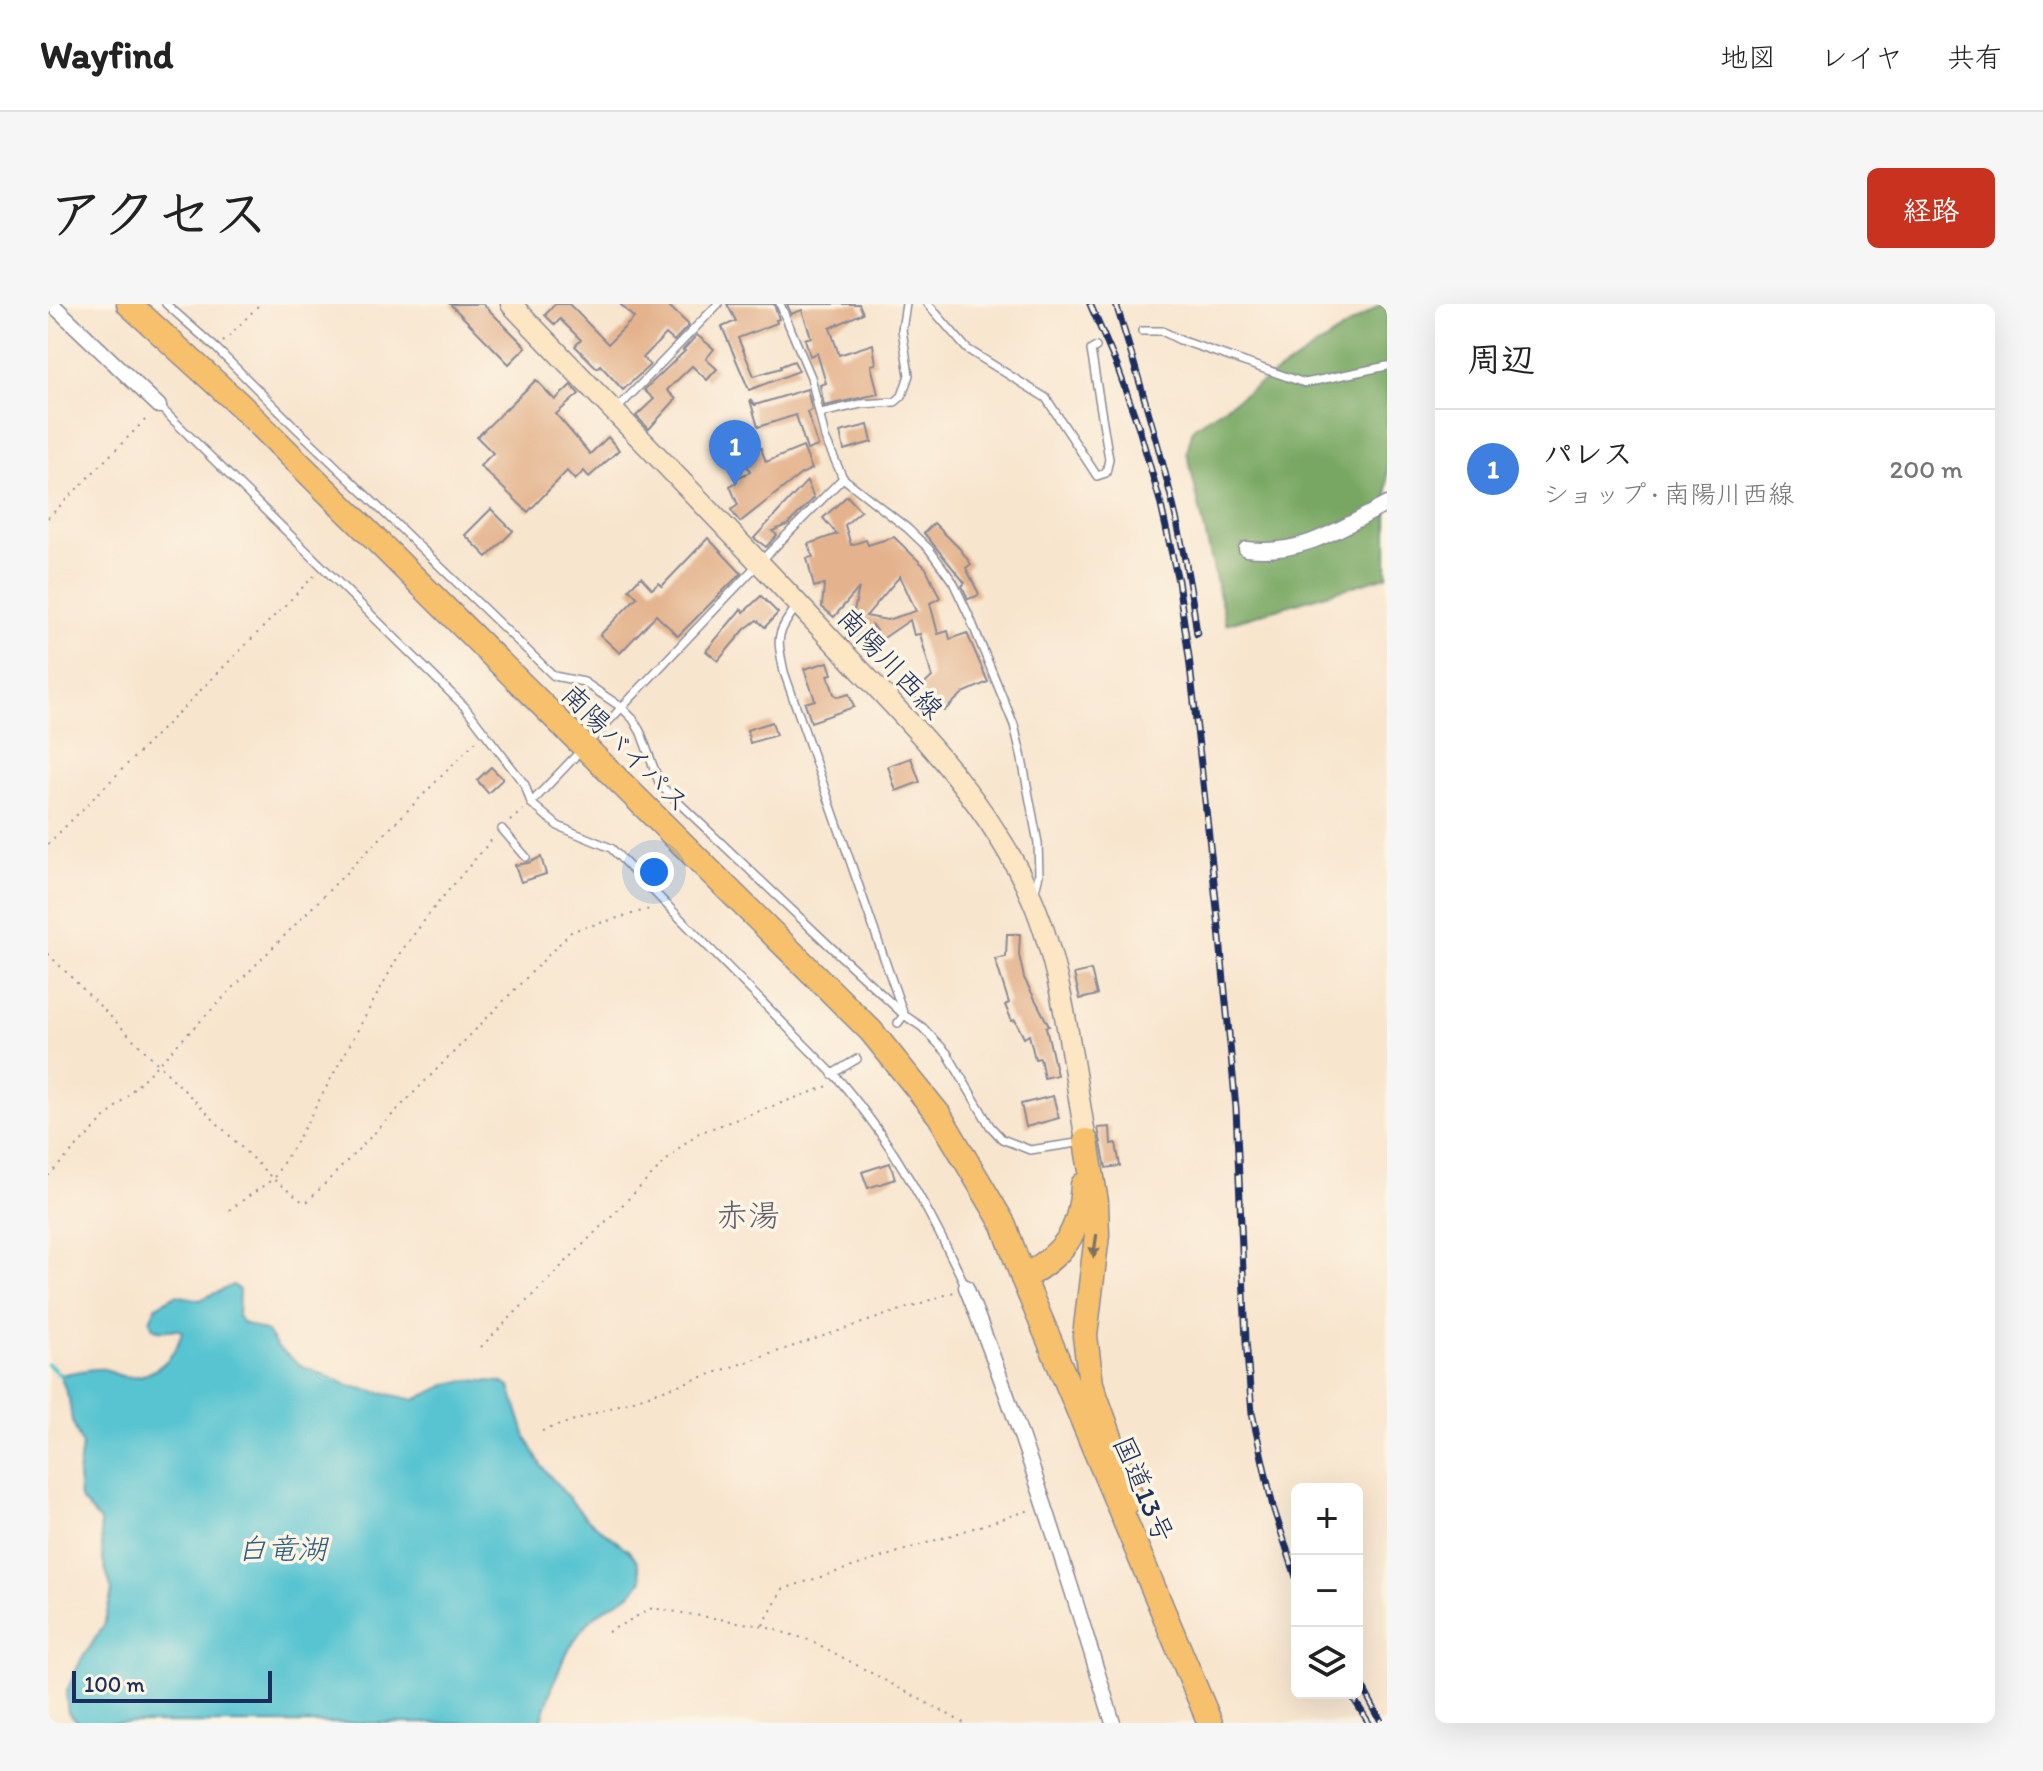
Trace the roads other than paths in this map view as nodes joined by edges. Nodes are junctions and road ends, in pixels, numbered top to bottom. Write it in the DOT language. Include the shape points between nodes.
graph roads {
  1 [pos="52,304"];
  2 [pos="129,304"];
  3 [pos="166,304"];
  4 [pos="511,304"];
  5 [pos="718,304"];
  6 [pos="780,304"];
  7 [pos="906,304"];
  8 [pos="928,304"];
  9 [pos="1142,331"];
  10 [pos="1096,347"];
  11 [pos="1387,366"];
  12 [pos="159,406"];
  13 [pos="614,413"];
  14 [pos="821,413"];
  15 [pos="843,478"];
  16 [pos="1387,504"];
  17 [pos="1246,549"];
  18 [pos="759,563"];
  19 [pos="799,604"];
  20 [pos="621,707"];
  21 [pos="583,747"];
  22 [pos="531,803"];
  23 [pos="502,829"];
  24 [pos="526,857"];
  25 [pos="1032,900"];
  26 [pos="904,1015"];
  27 [pos="898,1023"];
  28 [pos="857,1059"];
  29 [pos="832,1074"];
  30 [pos="1086,1141"];
  31 [pos="1023,1278"];
  32 [pos="966,1287"];
  33 [pos="1158,1602"];
  34 [pos="1113,1723"];
  35 [pos="1210,1723"];
  1 -- 12 [label="street"];
  2 -- 21 [label="highway, 南陽バイパス" via="240,405"];
  3 -- 20 [label="lane" via="554,676 584,682"];
  4 -- 13 [label="main road, 南陽川西線"];
  5 -- 13 [label="lane"];
  6 -- 14 [label="lane"];
  7 -- 14 [label="lane" via="902,330 909,375 902,396 895,402"];
  8 -- 10 [label="lane" via="967,349 1046,398 1097,476 1106,473 1109,459 1091,350"];
  9 -- 11 [label="lane" via="1162,331 1305,383"];
  12 -- 22 [label="lane" via="465,707 525,785"];
  13 -- 18 [label="main road, 南陽川西線"];
  14 -- 15 [label="lane"];
  15 -- 18 [label="lane"];
  15 -- 25 [label="lane" via="929,549 970,618 1021,754 1038,843 1039,875"];
  16 -- 17 [label="street" via="1304,545"];
  18 -- 19 [label="main road, 南陽川西線"];
  18 -- 20 [label="lane"];
  19 -- 25 [label="main road, 南陽川西線" via="970,792"];
  19 -- 26 [label="lane" via="778,638 784,672"];
  20 -- 21 [label="lane"];
  20 -- 26 [label="lane" via="641,733 660,785"];
  21 -- 22 [label="lane"];
  21 -- 31 [label="highway, 南陽バイパス" via="871,1031 939,1115 1004,1225"];
  22 -- 29 [label="lane" via="558,826 611,848"];
  23 -- 24 [label="lane"];
  25 -- 30 [label="main road, 南陽川西線" via="1059,991"];
  26 -- 27 [label="lane"];
  26 -- 30 [label="lane" via="947,1053 1002,1139 1030,1150"];
  28 -- 29 [label="lane"];
  29 -- 32 [label="lane" via="895,1154"];
  30 -- 31 [label="highway" via="1082,1211 1070,1238 1053,1260"];
  30 -- 33 [label="highway, one-way" via="1097,1235 1085,1336 1091,1384 1154,1561"];
  31 -- 33 [label="highway, 国道13号"];
  32 -- 34 [label="street" via="1047,1505"];
  33 -- 35 [label="highway, 国道13号"];
}
